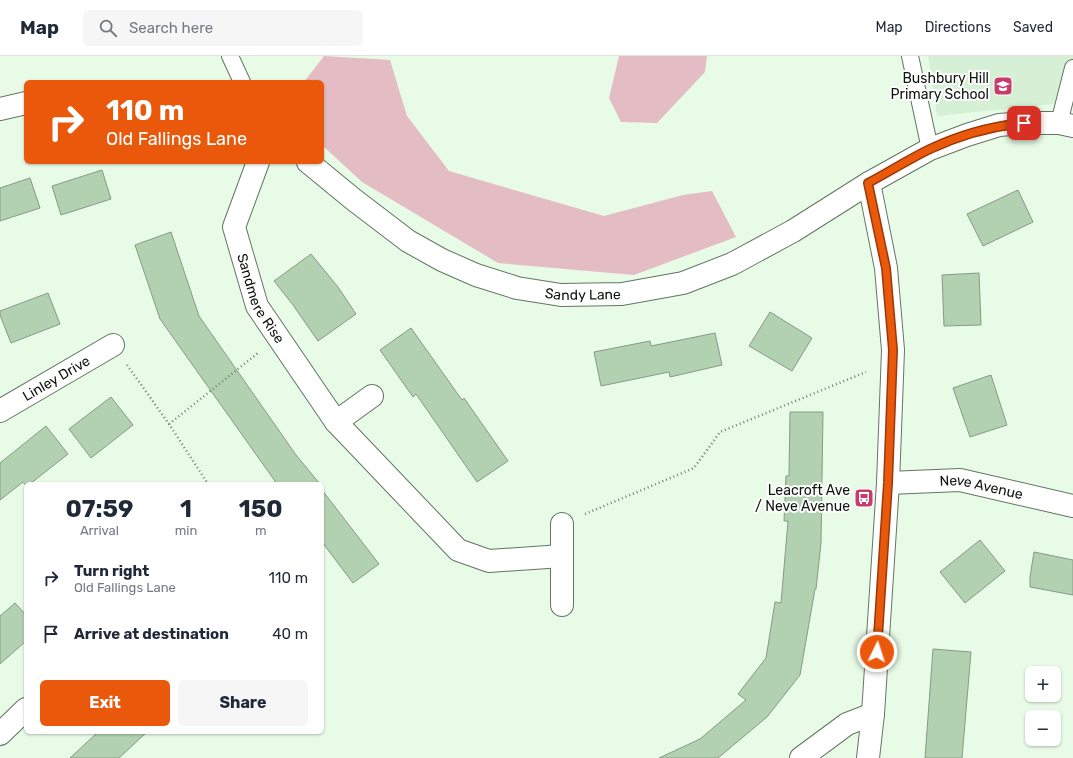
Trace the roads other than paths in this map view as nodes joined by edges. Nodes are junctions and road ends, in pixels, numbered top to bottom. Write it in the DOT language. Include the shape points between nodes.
graph roads {
  1 [pos="230,56"];
  2 [pos="910,56"];
  3 [pos="1073,68"];
  4 [pos="241,80"];
  5 [pos="24,103"];
  6 [pos="0,109"];
  7 [pos="1066,125"];
  8 [pos="930,149"];
  9 [pos="257,164"];
  10 [pos="310,164"];
  11 [pos="868,183"];
  12 [pos="113,345"];
  13 [pos="372,396"];
  14 [pos="0,411"];
  15 [pos="336,422"];
  16 [pos="888,483"];
  17 [pos="1073,506"];
  18 [pos="562,524"];
  19 [pos="562,556"];
  20 [pos="562,605"];
  21 [pos="24,712"];
  22 [pos="873,714"];
  23 [pos="0,734"];
  24 [pos="801,758"];
  25 [pos="868,758"];
  1 -- 4 [label="lane"];
  2 -- 8 [label="lane"];
  3 -- 7 [label="lane"];
  5 -- 6 [label="street"];
  7 -- 8 [label="street, Sandy Lane" via="1024,123 998,126 966,134"];
  8 -- 11 [label="street, Sandy Lane"];
  9 -- 15 [label="street, Sandmere Rise" via="234,227 256,306"];
  10 -- 11 [label="street, Sandy Lane" via="408,240 442,260 476,275 517,288 561,295 622,294 683,283 732,264 793,231"];
  11 -- 16 [label="street" via="886,268 893,350"];
  12 -- 14 [label="street, Linley Drive"];
  13 -- 15 [label="street"];
  15 -- 19 [label="street, Sandmere Rise" via="458,550 489,561"];
  16 -- 17 [label="street, Neve Avenue" via="960,480"];
  16 -- 22 [label="street"];
  18 -- 19 [label="street"];
  19 -- 20 [label="street"];
  21 -- 23 [label="street"];
  22 -- 24 [label="street" via="847,724"];
  22 -- 25 [label="street"];
}
